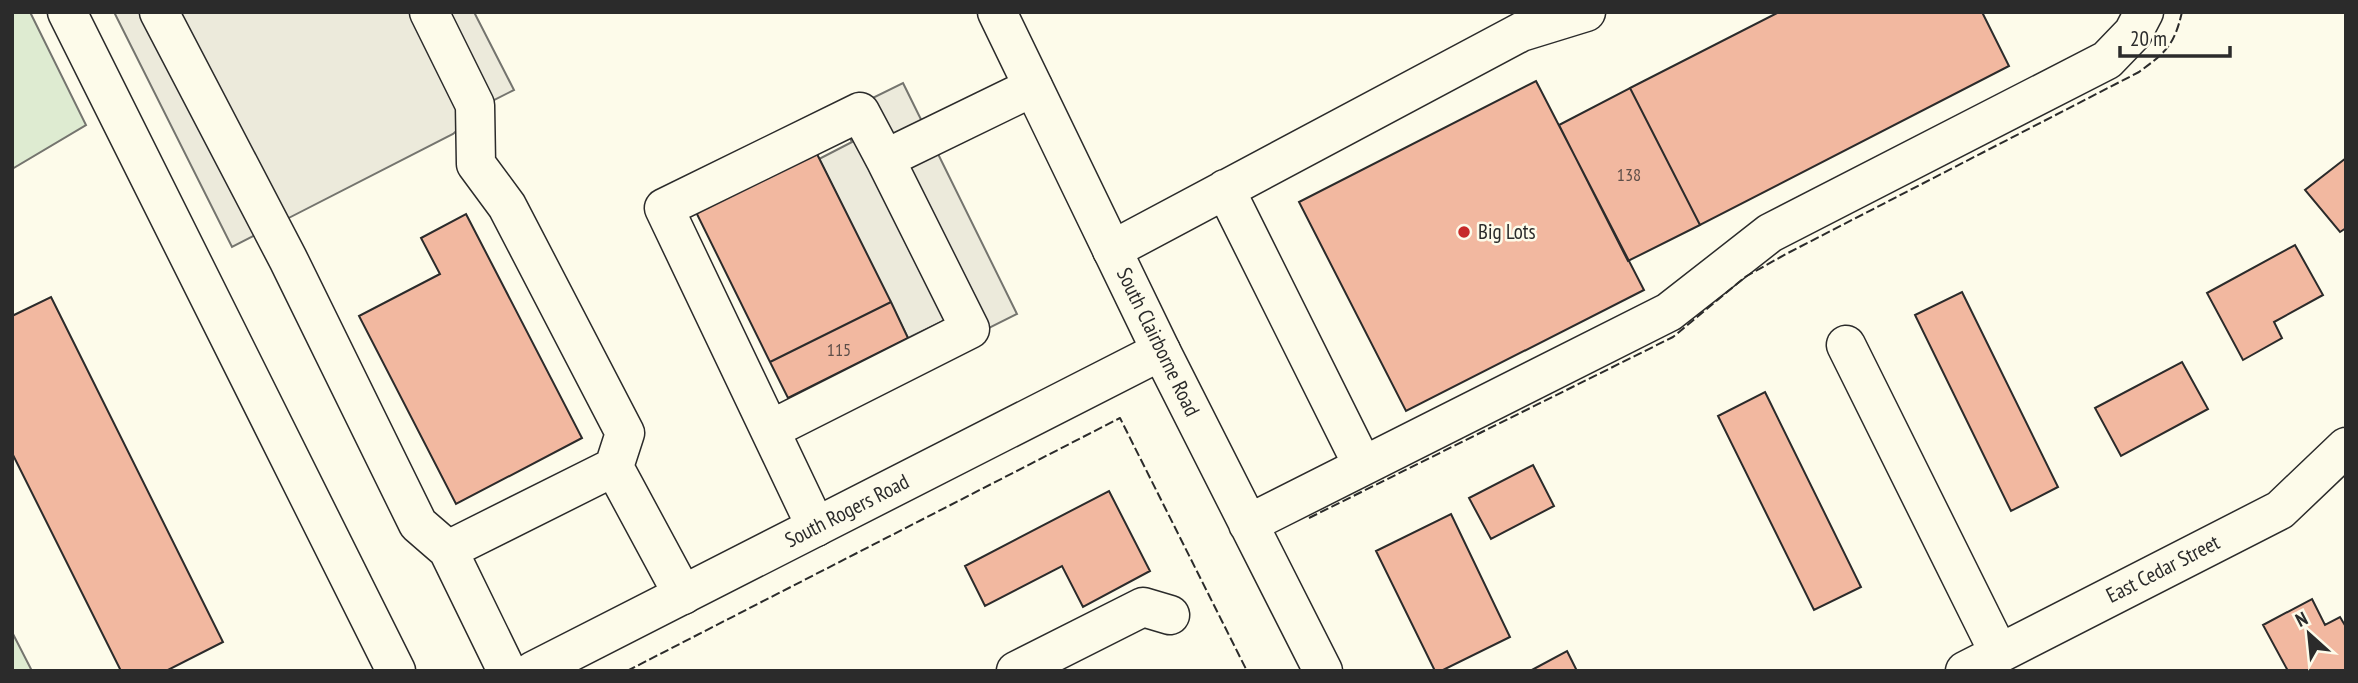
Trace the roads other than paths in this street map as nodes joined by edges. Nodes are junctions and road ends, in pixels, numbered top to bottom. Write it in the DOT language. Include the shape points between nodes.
graph roads {
  1 [pos="67,12"];
  2 [pos="159,12"];
  3 [pos="429,12"];
  4 [pos="997,12"];
  5 [pos="1586,12"];
  6 [pos="2144,12"];
  7 [pos="1033,87"];
  8 [pos="885,159"];
  9 [pos="1226,189"];
  10 [pos="1112,250"];
  11 [pos="1846,345"];
  12 [pos="1161,351"];
  13 [pos="770,430"];
  14 [pos="2346,447"];
  15 [pos="1363,466"];
  16 [pos="614,467"];
  17 [pos="1248,524"];
  18 [pos="816,527"];
  19 [pos="448,550"];
  20 [pos="682,595"];
  21 [pos="1170,615"];
  22 [pos="1999,653"];
  23 [pos="396,671"];
  24 [pos="508,671"];
  25 [pos="533,671"];
  26 [pos="1016,671"];
  27 [pos="1322,671"];
  28 [pos="1965,671"];
  1 -- 23 [label="main road"];
  2 -- 19 [label="main road" via="288,259 418,524"];
  3 -- 16 [label="main road" via="475,105 476,164 507,206 625,433"];
  4 -- 7 [label="main road, South Clairborne Road"];
  5 -- 9 [label="main road" via="1521,32"];
  6 -- 15 [label="main road" via="2133,33 2107,60 1770,233 1669,312"];
  7 -- 8 [label="main road"];
  7 -- 10 [label="main road, South Clairborne Road"];
  8 -- 13 [label="main road" via="970,330"];
  8 -- 13 [label="main road" via="860,112 664,208"];
  9 -- 10 [label="main road"];
  9 -- 15 [label="main road"];
  10 -- 12 [label="main road, South Clairborne Road"];
  11 -- 22 [label="main road"];
  12 -- 17 [label="main road, South Clairborne Road"];
  12 -- 18 [label="main road, South Rogers Road"];
  13 -- 18 [label="main road"];
  14 -- 22 [label="main road, East Cedar Street" via="2280,510"];
  15 -- 17 [label="main road"];
  16 -- 19 [label="main road"];
  16 -- 20 [label="main road"];
  17 -- 27 [label="main road, South Clairborne Road"];
  18 -- 20 [label="main road, South Rogers Road"];
  19 -- 24 [label="main road"];
  20 -- 25 [label="main road, South Rogers Road"];
  21 -- 26 [label="main road" via="1143,607"];
  22 -- 28 [label="main road, East Cedar Street"];
}
